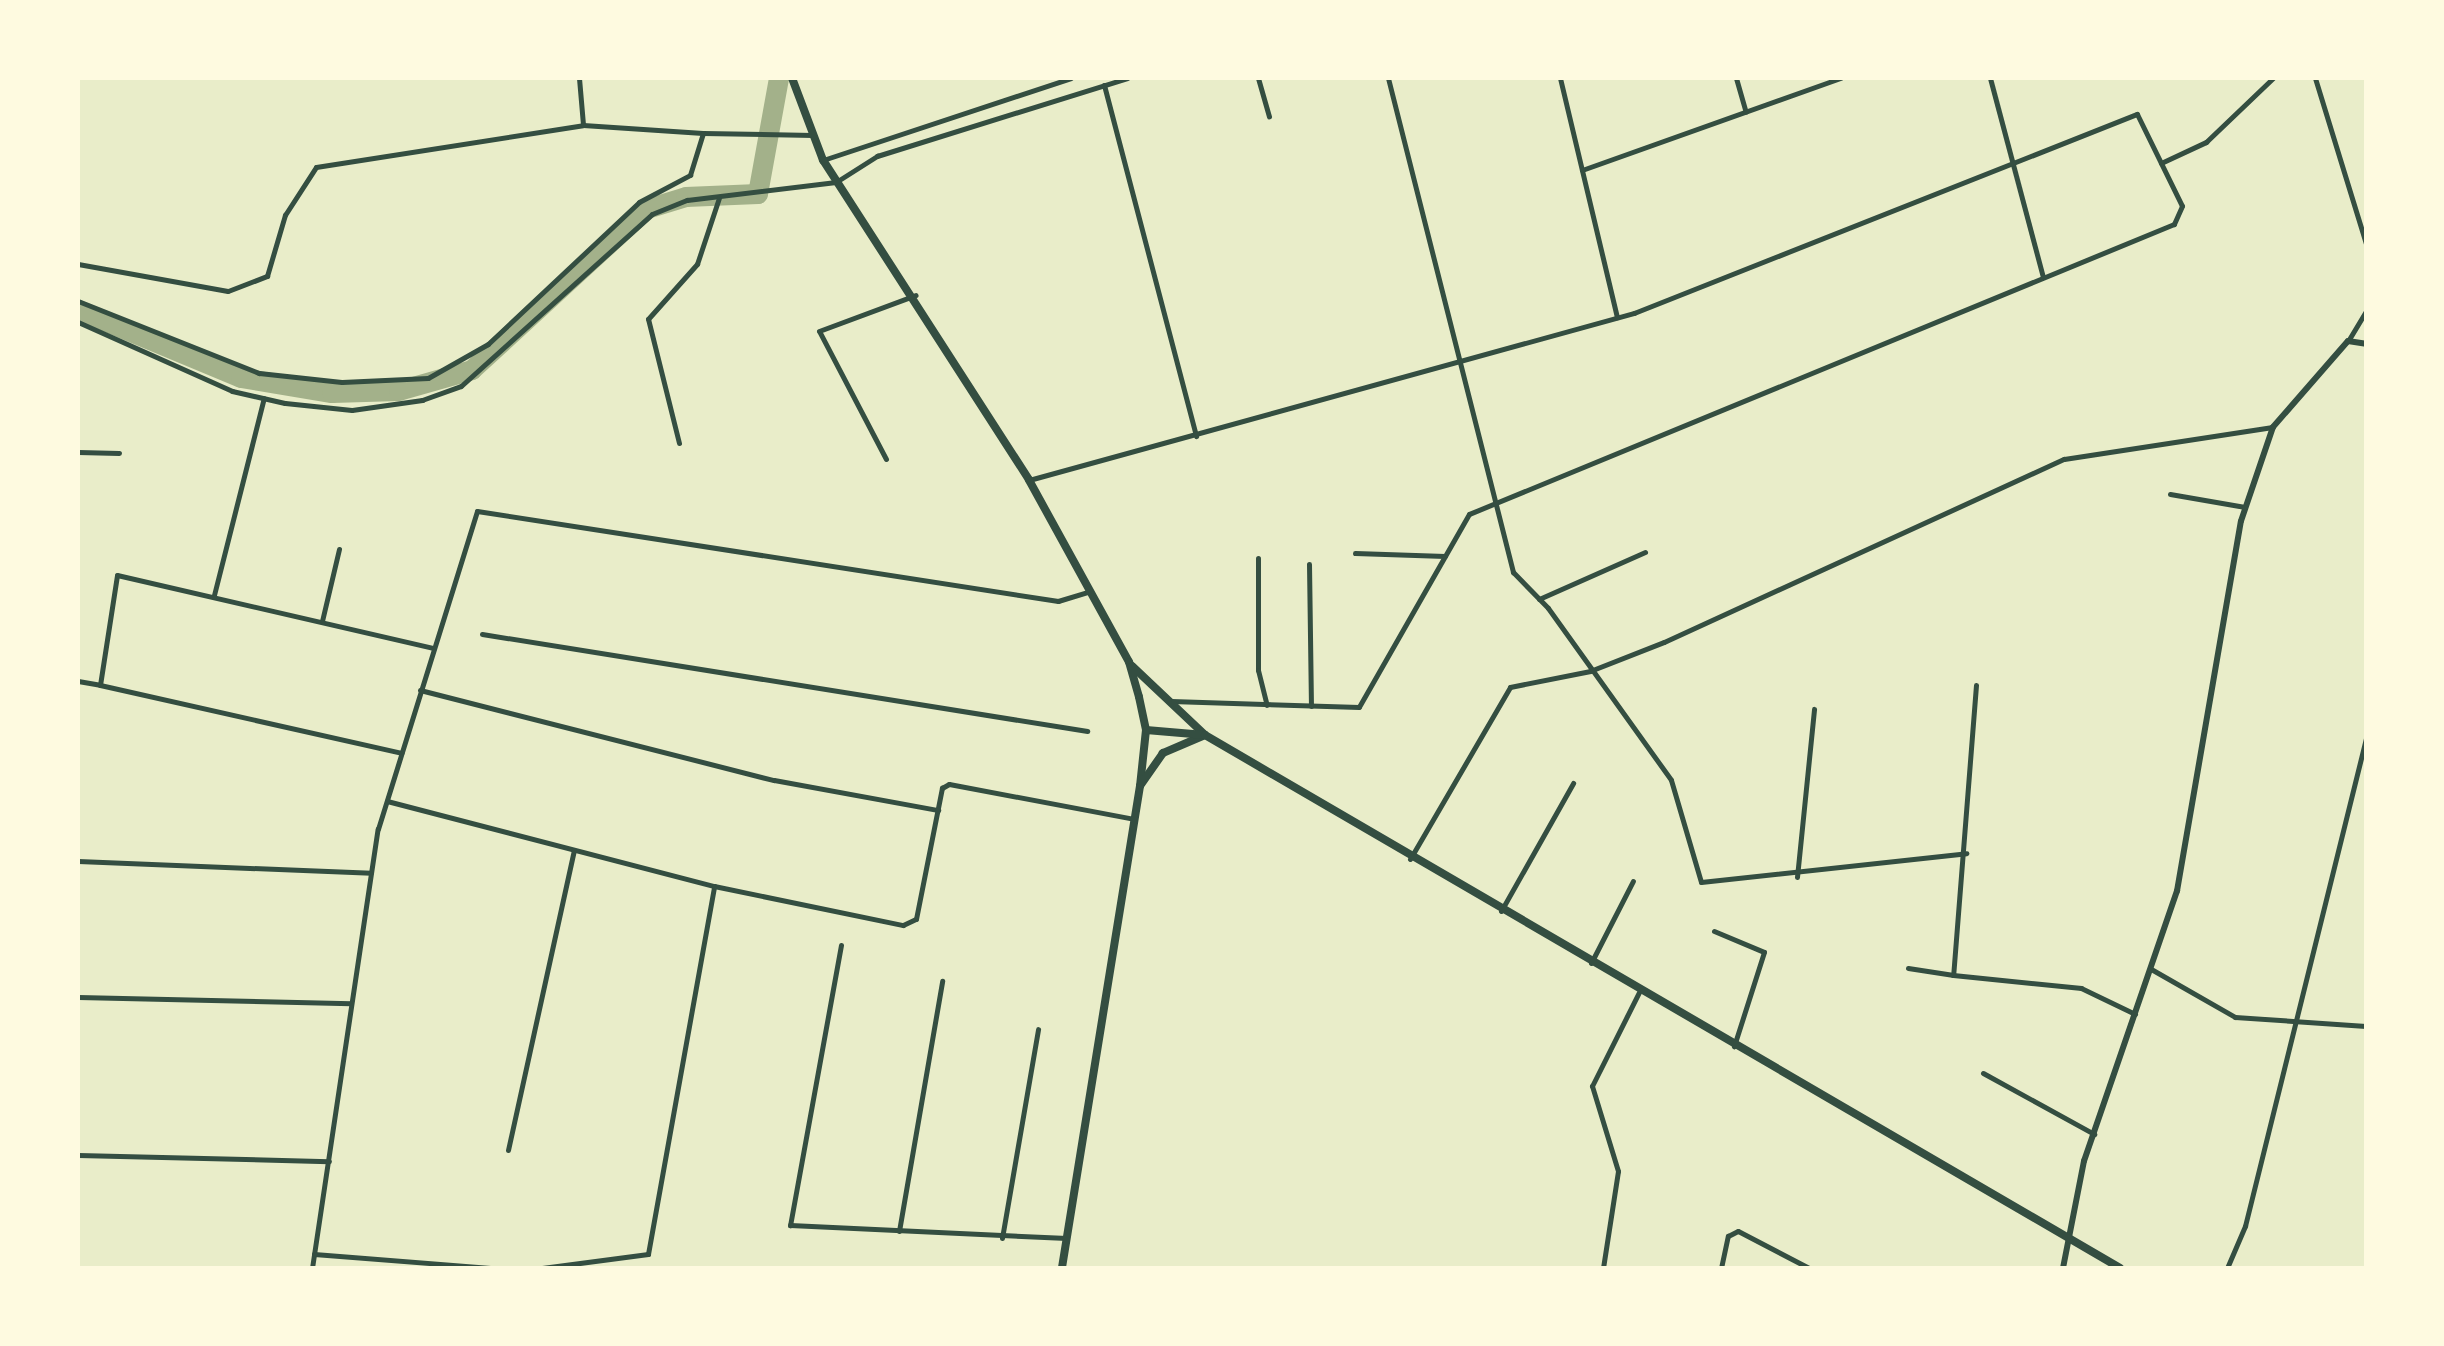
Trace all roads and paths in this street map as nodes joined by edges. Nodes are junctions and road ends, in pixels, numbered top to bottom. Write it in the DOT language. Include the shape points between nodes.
graph roads {
  1 [pos="579,78"];
  2 [pos="792,78"];
  3 [pos="1071,78"];
  4 [pos="1127,78"];
  5 [pos="1258,78"];
  6 [pos="1388,78"];
  7 [pos="1560,78"];
  8 [pos="1736,78"];
  9 [pos="1841,78"];
  10 [pos="1990,78"];
  11 [pos="2273,78"];
  12 [pos="2315,78"];
  13 [pos="1104,85"];
  14 [pos="1746,112"];
  15 [pos="1269,116"];
  16 [pos="583,125"];
  17 [pos="703,133"];
  18 [pos="813,135"];
  19 [pos="2010,159"];
  20 [pos="823,160"];
  21 [pos="2161,163"];
  22 [pos="1582,170"];
  23 [pos="836,182"];
  24 [pos="719,198"];
  25 [pos="2366,244"];
  26 [pos="78,264"];
  27 [pos="2043,277"];
  28 [pos="916,295"];
  29 [pos="78,301"];
  30 [pos="2366,311"];
  31 [pos="1617,317"];
  32 [pos="78,322"];
  33 [pos="2348,341"];
  34 [pos="2366,344"];
  35 [pos="1459,361"];
  36 [pos="264,398"];
  37 [pos="2273,427"];
  38 [pos="1196,436"];
  39 [pos="679,443"];
  40 [pos="78,452"];
  41 [pos="119,453"];
  42 [pos="886,459"];
  43 [pos="1029,480"];
  44 [pos="2170,494"];
  45 [pos="1493,501"];
  46 [pos="2245,507"];
  47 [pos="339,549"];
  48 [pos="1645,552"];
  49 [pos="1355,553"];
  50 [pos="1445,556"];
  51 [pos="1258,558"];
  52 [pos="1309,564"];
  53 [pos="1090,591"];
  54 [pos="214,595"];
  55 [pos="1539,599"];
  56 [pos="322,621"];
  57 [pos="482,634"];
  58 [pos="433,648"];
  59 [pos="1129,662"];
  60 [pos="1590,671"];
  61 [pos="78,681"];
  62 [pos="100,685"];
  63 [pos="1976,685"];
  64 [pos="420,690"];
  65 [pos="1165,701"];
  66 [pos="1267,705"];
  67 [pos="1311,706"];
  68 [pos="1814,709"];
  69 [pos="1146,730"];
  70 [pos="1087,731"];
  71 [pos="1205,735"];
  72 [pos="2366,738"];
  73 [pos="401,753"];
  74 [pos="1573,783"];
  75 [pos="1140,786"];
  76 [pos="387,801"];
  77 [pos="938,810"];
  78 [pos="1135,819"];
  79 [pos="574,850"];
  80 [pos="1966,853"];
  81 [pos="1410,859"];
  82 [pos="78,861"];
  83 [pos="371,873"];
  84 [pos="1797,877"];
  85 [pos="1633,881"];
  86 [pos="714,886"];
  87 [pos="1500,912"];
  88 [pos="1714,931"];
  89 [pos="841,945"];
  90 [pos="1590,964"];
  91 [pos="1908,968"];
  92 [pos="2151,969"];
  93 [pos="1953,975"];
  94 [pos="942,981"];
  95 [pos="1639,992"];
  96 [pos="78,997"];
  97 [pos="351,1003"];
  98 [pos="2135,1014"];
  99 [pos="2293,1022"];
  100 [pos="2366,1026"];
  101 [pos="1038,1029"];
  102 [pos="1734,1047"];
  103 [pos="1983,1073"];
  104 [pos="2094,1134"];
  105 [pos="508,1150"];
  106 [pos="78,1155"];
  107 [pos="329,1161"];
  108 [pos="899,1231"];
  109 [pos="1002,1238"];
  110 [pos="1067,1238"];
  111 [pos="2069,1241"];
  112 [pos="314,1253"];
  113 [pos="312,1268"];
  114 [pos="493,1268"];
  115 [pos="542,1268"];
  116 [pos="1062,1268"];
  117 [pos="1603,1268"];
  118 [pos="1721,1268"];
  119 [pos="1809,1268"];
  120 [pos="2063,1268"];
  121 [pos="2120,1268"];
  122 [pos="2227,1268"];
  1 -- 16 [label="street"];
  2 -- 18 [label="main road"];
  3 -- 20 [label="street"];
  4 -- 13 [label="street"];
  5 -- 15 [label="street"];
  6 -- 35 [label="street"];
  7 -- 22 [label="street"];
  8 -- 14 [label="street"];
  9 -- 14 [label="street"];
  10 -- 19 [label="street"];
  11 -- 21 [label="street" via="2206,142"];
  12 -- 25 [label="street"];
  13 -- 23 [label="street" via="877,156"];
  13 -- 38 [label="street"];
  14 -- 22 [label="street"];
  16 -- 17 [label="street"];
  16 -- 26 [label="street" via="316,167 285,215 267,276 238,289 206,292 128,269"];
  17 -- 18 [label="street"];
  17 -- 29 [label="street" via="690,175 639,202 488,344 428,378 342,382 259,373"];
  18 -- 20 [label="main road"];
  19 -- 21 [label="street" via="2137,114"];
  19 -- 27 [label="street"];
  19 -- 31 [label="street"];
  20 -- 23 [label="main road"];
  21 -- 27 [label="street" via="2182,206 2174,224"];
  22 -- 31 [label="street"];
  23 -- 24 [label="street"];
  23 -- 28 [label="main road"];
  24 -- 36 [label="street" via="652,214 461,386 392,407 352,410"];
  24 -- 39 [label="street" via="697,264 648,319"];
  27 -- 45 [label="street"];
  28 -- 42 [label="street" via="819,331"];
  28 -- 43 [label="main road"];
  30 -- 33 [label="street"];
  31 -- 35 [label="street"];
  32 -- 36 [label="street"];
  33 -- 34 [label="street"];
  33 -- 37 [label="street"];
  35 -- 38 [label="street"];
  35 -- 45 [label="street"];
  36 -- 54 [label="street"];
  37 -- 46 [label="street"];
  37 -- 60 [label="street" via="2064,459"];
  38 -- 43 [label="street"];
  40 -- 41 [label="street"];
  43 -- 53 [label="main road"];
  44 -- 46 [label="street"];
  45 -- 50 [label="street" via="1469,514"];
  45 -- 55 [label="street" via="1513,572"];
  46 -- 92 [label="street" via="2177,891"];
  47 -- 56 [label="street"];
  48 -- 55 [label="street"];
  49 -- 50 [label="street"];
  50 -- 67 [label="street" via="1362,704"];
  51 -- 66 [label="street" via="1258,670"];
  52 -- 67 [label="street"];
  53 -- 58 [label="street" via="1058,601 681,547 486,508 469,526"];
  53 -- 59 [label="main road"];
  54 -- 56 [label="street"];
  54 -- 62 [label="street" via="117,575"];
  55 -- 60 [label="street"];
  56 -- 58 [label="street"];
  57 -- 70 [label="street"];
  58 -- 64 [label="street"];
  59 -- 65 [label="main road"];
  59 -- 69 [label="main road"];
  60 -- 81 [label="street" via="1510,687"];
  60 -- 84 [label="street" via="1671,780 1701,882"];
  61 -- 62 [label="street"];
  62 -- 73 [label="street"];
  63 -- 80 [label="street"];
  64 -- 73 [label="street"];
  64 -- 77 [label="street" via="774,780"];
  65 -- 66 [label="street"];
  65 -- 71 [label="main road"];
  66 -- 67 [label="street"];
  68 -- 84 [label="street"];
  69 -- 71 [label="main road"];
  69 -- 75 [label="main road"];
  71 -- 75 [label="main road" via="1163,753"];
  71 -- 81 [label="main road"];
  72 -- 99 [label="street"];
  73 -- 76 [label="street"];
  74 -- 87 [label="street"];
  75 -- 78 [label="main road"];
  76 -- 79 [label="street"];
  76 -- 83 [label="street"];
  77 -- 78 [label="street" via="942,788 957,784"];
  77 -- 86 [label="street" via="911,925"];
  78 -- 110 [label="main road"];
  79 -- 86 [label="street"];
  79 -- 105 [label="street"];
  80 -- 84 [label="street"];
  80 -- 93 [label="street"];
  81 -- 87 [label="main road"];
  82 -- 83 [label="street"];
  83 -- 97 [label="street"];
  85 -- 90 [label="street"];
  86 -- 115 [label="street" via="648,1254"];
  87 -- 90 [label="main road"];
  88 -- 102 [label="street" via="1764,952"];
  89 -- 108 [label="street" via="790,1225"];
  90 -- 95 [label="main road"];
  91 -- 93 [label="street"];
  92 -- 98 [label="street"];
  92 -- 99 [label="street" via="2235,1017"];
  93 -- 98 [label="street" via="2081,988"];
  94 -- 108 [label="street"];
  95 -- 102 [label="main road"];
  95 -- 117 [label="street" via="1592,1086 1618,1171"];
  96 -- 97 [label="street"];
  97 -- 107 [label="street"];
  98 -- 104 [label="street"];
  99 -- 100 [label="street"];
  99 -- 122 [label="street" via="2245,1226"];
  101 -- 109 [label="street"];
  102 -- 111 [label="main road"];
  103 -- 104 [label="street"];
  104 -- 111 [label="street"];
  106 -- 107 [label="street"];
  107 -- 112 [label="street"];
  108 -- 109 [label="street"];
  109 -- 110 [label="street"];
  110 -- 116 [label="main road"];
  111 -- 120 [label="street"];
  111 -- 121 [label="main road"];
  112 -- 113 [label="street"];
  112 -- 114 [label="street"];
  118 -- 119 [label="street" via="1728,1236 1738,1231"];
}
